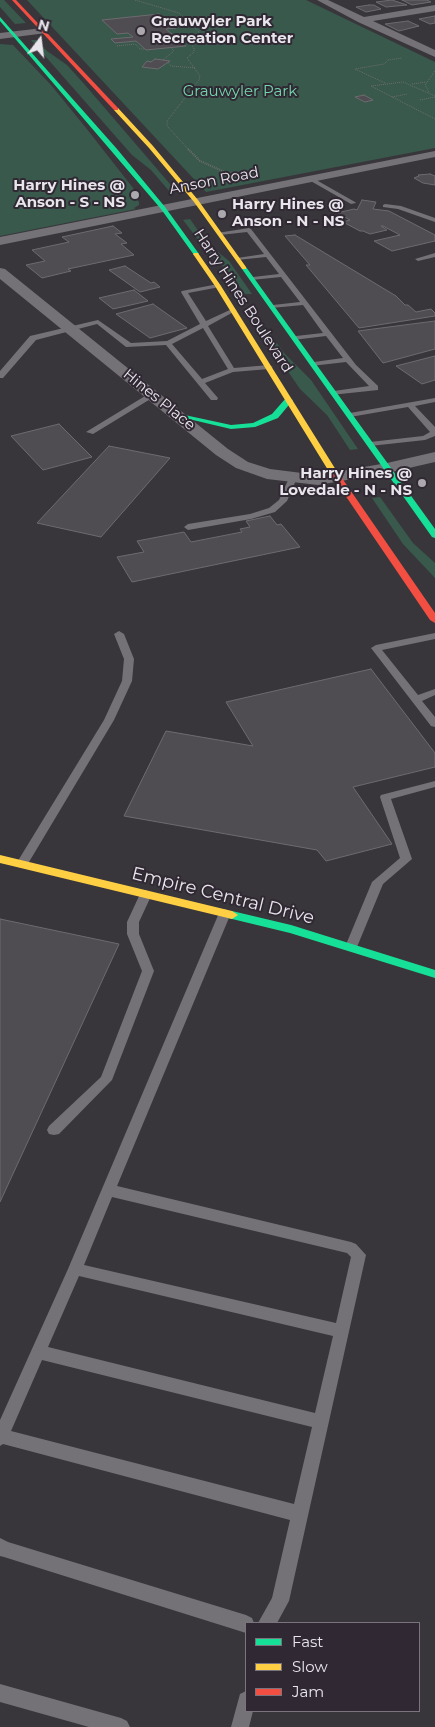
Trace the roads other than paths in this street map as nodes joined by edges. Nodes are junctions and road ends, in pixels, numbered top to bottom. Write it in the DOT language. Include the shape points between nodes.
graph roads {
  1 [pos="14,0"];
  2 [pos="322,0"];
  3 [pos="326,0"];
  4 [pos="435,8"];
  5 [pos="0,18"];
  6 [pos="361,20"];
  7 [pos="43,31"];
  8 [pos="15,34"];
  9 [pos="0,36"];
  10 [pos="435,54"];
  11 [pos="435,154"];
  12 [pos="311,179"];
  13 [pos="196,201"];
  14 [pos="353,203"];
  15 [pos="385,206"];
  16 [pos="163,208"];
  17 [pos="435,220"];
  18 [pos="220,233"];
  19 [pos="0,242"];
  20 [pos="268,255"];
  21 [pos="435,256"];
  22 [pos="239,259"];
  23 [pos="418,259"];
  24 [pos="0,272"];
  25 [pos="283,275"];
  26 [pos="253,279"];
  27 [pos="218,286"];
  28 [pos="305,303"];
  29 [pos="273,307"];
  30 [pos="244,309"];
  31 [pos="203,324"];
  32 [pos="70,328"];
  33 [pos="328,334"];
  34 [pos="296,338"];
  35 [pos="168,342"];
  36 [pos="348,360"];
  37 [pos="314,364"];
  38 [pos="269,367"];
  39 [pos="232,370"];
  40 [pos="0,376"];
  41 [pos="200,382"];
  42 [pos="334,393"];
  43 [pos="154,395"];
  44 [pos="214,398"];
  45 [pos="289,400"];
  46 [pos="435,400"];
  47 [pos="411,406"];
  48 [pos="350,415"];
  49 [pos="180,416"];
  50 [pos="90,432"];
  51 [pos="370,444"];
  52 [pos="435,457"];
  53 [pos="387,468"];
  54 [pos="292,478"];
  55 [pos="338,478"];
  56 [pos="188,527"];
  57 [pos="434,534"];
  58 [pos="435,620"];
  59 [pos="119,634"];
  60 [pos="435,636"];
  61 [pos="435,692"];
  62 [pos="417,699"];
  63 [pos="435,724"];
  64 [pos="435,784"];
  65 [pos="0,859"];
  66 [pos="22,864"];
  67 [pos="146,894"];
  68 [pos="225,913"];
  69 [pos="351,947"];
  70 [pos="435,974"];
  71 [pos="54,1130"];
  72 [pos="108,1190"];
  73 [pos="75,1270"];
  74 [pos="342,1331"];
  75 [pos="39,1352"];
  76 [pos="321,1422"];
  77 [pos="0,1437"];
  78 [pos="300,1514"];
  79 [pos="1,1551"];
  80 [pos="268,1622"];
  81 [pos="245,1624"];
  82 [pos="0,1693"];
  83 [pos="245,1704"];
  84 [pos="121,1727"];
  85 [pos="240,1727"];
  1 -- 7 [label="main road, Harry Hines Boulevard"];
  2 -- 3 [label="lane"];
  2 -- 6 [label="street"];
  4 -- 6 [label="street"];
  5 -- 8 [label="main road, Harry Hines Boulevard"];
  6 -- 10 [label="street"];
  7 -- 8 [label="street"];
  7 -- 13 [label="main road, Harry Hines Boulevard" via="150,146"];
  8 -- 9 [label="street"];
  8 -- 16 [label="main road, Harry Hines Boulevard"];
  11 -- 12 [label="street, Anson Road"];
  12 -- 13 [label="street, Anson Road"];
  12 -- 14 [label="lane"];
  13 -- 16 [label="street, Anson Road"];
  13 -- 18 [label="main road, Harry Hines Boulevard"];
  15 -- 17 [label="lane" via="399,207"];
  16 -- 19 [label="street, Anson Road"];
  16 -- 27 [label="main road, Harry Hines Boulevard"];
  18 -- 20 [label="lane" via="249,230"];
  18 -- 22 [label="main road, Harry Hines Boulevard"];
  20 -- 22 [label="lane"];
  20 -- 25 [label="lane"];
  21 -- 23 [label="lane"];
  22 -- 26 [label="main road, Harry Hines Boulevard"];
  24 -- 32 [label="street, Hines Place"];
  25 -- 26 [label="lane"];
  25 -- 28 [label="lane"];
  26 -- 29 [label="main road, Harry Hines Boulevard"];
  27 -- 30 [label="main road, Harry Hines Boulevard"];
  27 -- 31 [label="lane" via="184,292"];
  28 -- 29 [label="lane"];
  28 -- 33 [label="lane"];
  29 -- 30 [label="main road"];
  29 -- 34 [label="main road, Harry Hines Boulevard"];
  30 -- 31 [label="lane"];
  30 -- 38 [label="main road, Harry Hines Boulevard"];
  31 -- 35 [label="lane"];
  31 -- 39 [label="lane"];
  32 -- 35 [label="lane" via="98,322 130,345"];
  32 -- 40 [label="lane" via="33,338"];
  32 -- 43 [label="street, Hines Place"];
  33 -- 34 [label="lane"];
  33 -- 36 [label="lane"];
  34 -- 37 [label="main road, Harry Hines Boulevard"];
  35 -- 41 [label="lane"];
  36 -- 37 [label="lane"];
  36 -- 42 [label="lane" via="375,388"];
  37 -- 42 [label="main road, Harry Hines Boulevard"];
  38 -- 39 [label="lane"];
  38 -- 45 [label="main road, Harry Hines Boulevard"];
  39 -- 41 [label="lane"];
  41 -- 44 [label="lane"];
  42 -- 48 [label="main road, Harry Hines Boulevard"];
  43 -- 49 [label="street, Hines Place"];
  43 -- 50 [label="lane"];
  45 -- 49 [label="main road" via="275,416 255,425 231,427"];
  45 -- 55 [label="main road, Harry Hines Boulevard"];
  46 -- 47 [label="lane"];
  47 -- 48 [label="lane"];
  47 -- 51 [label="lane" via="430,426 433,434 426,438"];
  48 -- 51 [label="main road, Harry Hines Boulevard"];
  49 -- 54 [label="street, Hines Place" via="242,465"];
  51 -- 53 [label="main road, Harry Hines Boulevard"];
  52 -- 53 [label="street, Hines Place"];
  53 -- 55 [label="street, Hines Place"];
  53 -- 57 [label="main road, Harry Hines Boulevard"];
  54 -- 55 [label="street, Hines Place"];
  54 -- 56 [label="lane" via="283,501 272,510"];
  55 -- 58 [label="main road, Harry Hines Boulevard"];
  59 -- 66 [label="lane" via="129,659 127,681 109,720"];
  60 -- 62 [label="lane" via="376,648"];
  61 -- 62 [label="lane"];
  62 -- 63 [label="lane"];
  64 -- 69 [label="lane" via="385,797 406,858 378,882"];
  65 -- 66 [label="main road, Empire Central Drive"];
  66 -- 67 [label="main road, Empire Central Drive"];
  67 -- 68 [label="main road, Empire Central Drive"];
  67 -- 71 [label="lane" via="133,922 133,934 148,971 106,1080"];
  68 -- 69 [label="main road, Empire Central Drive"];
  68 -- 72 [label="lane"];
  69 -- 70 [label="main road, Empire Central Drive"];
  72 -- 73 [label="lane"];
  72 -- 74 [label="lane" via="351,1248 359,1255"];
  73 -- 74 [label="lane"];
  73 -- 75 [label="lane"];
  74 -- 76 [label="lane"];
  75 -- 76 [label="lane"];
  75 -- 77 [label="lane"];
  76 -- 78 [label="lane"];
  77 -- 78 [label="lane"];
  78 -- 80 [label="lane" via="280,1601"];
  79 -- 81 [label="lane"];
  82 -- 84 [label="lane"];
  83 -- 85 [label="lane"];
}
